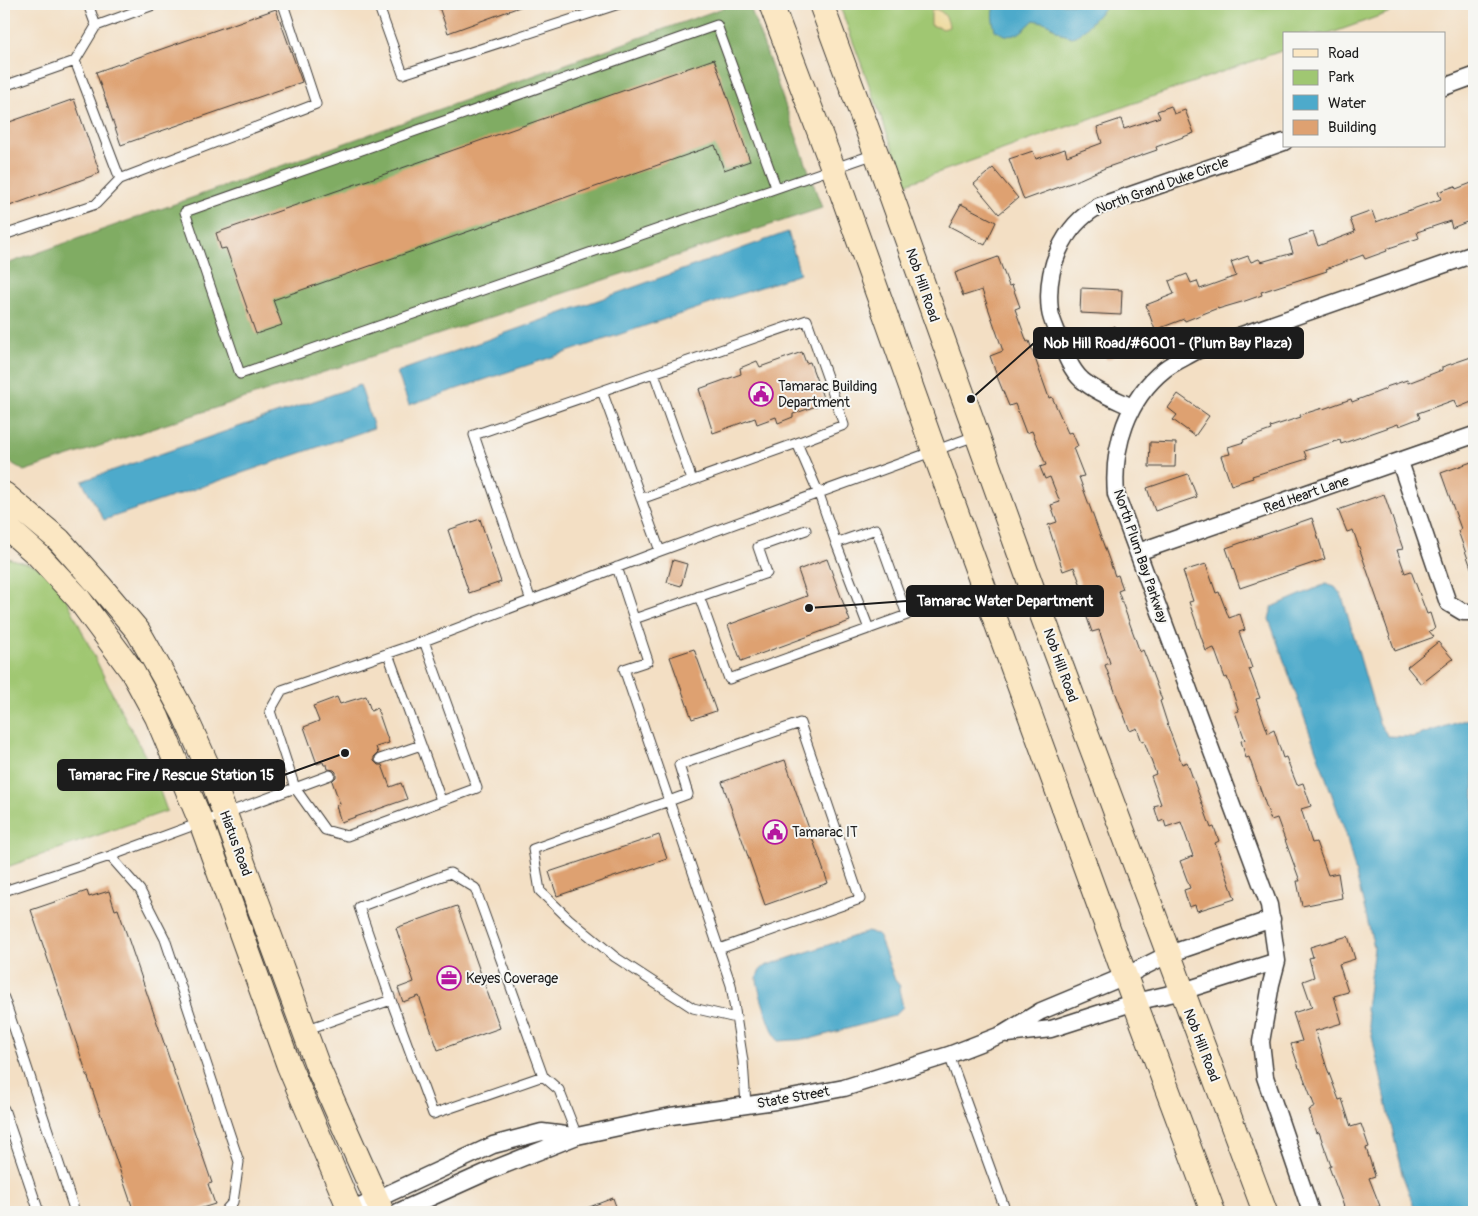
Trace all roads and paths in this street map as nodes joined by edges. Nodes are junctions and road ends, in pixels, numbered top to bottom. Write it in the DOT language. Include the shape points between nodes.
graph roads {
  1 [pos="88,4"];
  2 [pos="156,4"];
  3 [pos="283,4"];
  4 [pos="378,4"];
  5 [pos="618,4"];
  6 [pos="771,4"];
  7 [pos="821,4"];
  8 [pos="96,26"];
  9 [pos="75,61"];
  10 [pos="1474,76"];
  11 [pos="4,86"];
  12 [pos="1446,86"];
  13 [pos="1283,142"];
  14 [pos="876,153"];
  15 [pos="833,168"];
  16 [pos="120,178"];
  17 [pos="776,187"];
  18 [pos="4,236"];
  19 [pos="1474,254"];
  20 [pos="654,373"];
  21 [pos="602,391"];
  22 [pos="1132,407"];
  23 [pos="977,435"];
  24 [pos="1474,436"];
  25 [pos="797,444"];
  26 [pos="934,451"];
  27 [pos="1400,462"];
  28 [pos="692,480"];
  29 [pos="4,494"];
  30 [pos="818,494"];
  31 [pos="641,499"];
  32 [pos="4,525"];
  33 [pos="806,530"];
  34 [pos="836,543"];
  35 [pos="660,551"];
  36 [pos="1138,552"];
  37 [pos="617,567"];
  38 [pos="699,596"];
  39 [pos="530,600"];
  40 [pos="1474,612"];
  41 [pos="634,619"];
  42 [pos="869,629"];
  43 [pos="424,641"];
  44 [pos="388,654"];
  45 [pos="421,745"];
  46 [pos="380,760"];
  47 [pos="330,775"];
  48 [pos="294,788"];
  49 [pos="441,800"];
  50 [pos="669,801"];
  51 [pos="225,814"];
  52 [pos="201,822"];
  53 [pos="110,856"];
  54 [pos="4,891"];
  55 [pos="1272,919"];
  56 [pos="719,949"];
  57 [pos="1169,954"];
  58 [pos="1277,961"];
  59 [pos="1125,976"];
  60 [pos="1182,991"];
  61 [pos="4,998"];
  62 [pos="391,1000"];
  63 [pos="1135,1002"];
  64 [pos="736,1018"];
  65 [pos="305,1030"];
  66 [pos="1004,1034"];
  67 [pos="949,1055"];
  68 [pos="543,1076"];
  69 [pos="746,1105"];
  70 [pos="4,1109"];
  71 [pos="576,1136"];
  72 [pos="379,1206"];
  73 [pos="39,1212"];
  74 [pos="75,1212"];
  75 [pos="224,1212"];
  76 [pos="350,1212"];
  77 [pos="398,1212"];
  78 [pos="1006,1212"];
  79 [pos="1214,1212"];
  80 [pos="1265,1212"];
  81 [pos="1311,1212"];
  1 -- 8 [label="lane"];
  2 -- 8 [label="lane"];
  3 -- 16 [label="lane" via="316,104"];
  4 -- 5 [label="lane" via="403,74"];
  6 -- 15 [label="main road"];
  7 -- 14 [label="main road, Nob Hill Road"];
  8 -- 9 [label="lane"];
  9 -- 11 [label="lane"];
  9 -- 16 [label="lane"];
  10 -- 12 [label="street"];
  13 -- 22 [label="street, North Grand Duke Circle" via="1099,206 1074,224 1057,252 1050,283 1050,312 1072,368 1082,380 1100,392"];
  14 -- 15 [label="lane"];
  14 -- 23 [label="main road, Nob Hill Road"];
  15 -- 17 [label="lane"];
  15 -- 26 [label="main road"];
  16 -- 18 [label="lane" via="96,204"];
  17 -- 17 [label="lane" via="240,374 185,212 717,25"];
  19 -- 22 [label="street, North Plum Bay Parkway" via="1196,351 1166,369"];
  20 -- 21 [label="lane"];
  20 -- 25 [label="lane" via="807,320 844,425"];
  20 -- 28 [label="lane"];
  21 -- 31 [label="lane"];
  21 -- 39 [label="lane" via="474,435"];
  22 -- 36 [label="street, North Plum Bay Parkway" via="1117,450 1115,474 1116,494"];
  23 -- 26 [label="lane"];
  23 -- 57 [label="main road, Nob Hill Road"];
  24 -- 27 [label="street, Red Heart Lane"];
  25 -- 28 [label="lane"];
  25 -- 30 [label="lane"];
  26 -- 30 [label="lane"];
  26 -- 59 [label="main road"];
  27 -- 36 [label="street, Red Heart Lane"];
  27 -- 40 [label="street" via="1448,603 1463,612"];
  28 -- 31 [label="lane"];
  29 -- 51 [label="main road, Hiatus Road" via="59,540 138,632 184,714"];
  30 -- 34 [label="lane"];
  30 -- 35 [label="lane"];
  31 -- 35 [label="lane"];
  32 -- 52 [label="main road, Hiatus Road" via="38,555 78,598 132,671 157,717"];
  33 -- 38 [label="lane" via="758,547 767,573"];
  34 -- 42 [label="lane"];
  34 -- 42 [label="lane" via="876,529 907,615"];
  35 -- 37 [label="lane"];
  36 -- 55 [label="street, North Plum Bay Parkway"];
  37 -- 39 [label="lane"];
  37 -- 41 [label="lane"];
  38 -- 41 [label="lane"];
  38 -- 42 [label="lane" via="730,679"];
  39 -- 43 [label="lane"];
  41 -- 50 [label="lane" via="648,661 624,669"];
  43 -- 44 [label="lane"];
  43 -- 49 [label="lane" via="477,788"];
  44 -- 45 [label="lane"];
  44 -- 48 [label="lane" via="282,690 270,711"];
  45 -- 46 [label="lane"];
  45 -- 49 [label="lane"];
  47 -- 48 [label="lane"];
  48 -- 49 [label="lane" via="325,830 347,836"];
  48 -- 51 [label="lane"];
  50 -- 56 [label="lane"];
  50 -- 56 [label="lane" via="688,794 679,765 800,722 860,899"];
  50 -- 64 [label="lane" via="533,849 540,892 615,956 693,1008"];
  51 -- 52 [label="lane"];
  51 -- 65 [label="main road, Hiatus Road"];
  52 -- 53 [label="lane"];
  52 -- 76 [label="main road, Hiatus Road" via="289,1066"];
  53 -- 54 [label="lane"];
  53 -- 75 [label="lane" via="140,890 165,939 239,1162 233,1202"];
  55 -- 57 [label="street, State Street"];
  55 -- 58 [label="street, North Plum Bay Parkway"];
  56 -- 64 [label="lane" via="731,985"];
  57 -- 59 [label="street, State Street"];
  57 -- 60 [label="main road, Nob Hill Road"];
  58 -- 60 [label="street, State Street"];
  58 -- 81 [label="street" via="1262,1042 1265,1077"];
  59 -- 63 [label="main road"];
  59 -- 66 [label="street, State Street" via="1041,1011"];
  60 -- 63 [label="street, State Street"];
  60 -- 80 [label="main road, Nob Hill Road"];
  61 -- 74 [label="lane"];
  62 -- 65 [label="lane"];
  62 -- 68 [label="lane" via="433,1114"];
  62 -- 68 [label="lane" via="359,907 450,873 475,888"];
  63 -- 66 [label="street, State Street" via="1051,1030"];
  63 -- 79 [label="main road"];
  64 -- 69 [label="lane"];
  65 -- 72 [label="main road, Hiatus Road" via="319,1070"];
  66 -- 67 [label="street, State Street"];
  67 -- 69 [label="street, State Street" via="844,1088"];
  67 -- 78 [label="lane"];
  68 -- 71 [label="lane" via="558,1090"];
  69 -- 71 [label="street, State Street" via="671,1116"];
  70 -- 73 [label="lane"];
  71 -- 72 [label="street, State Street" via="542,1132 494,1145"];
  71 -- 77 [label="street, State Street"];
  72 -- 76 [label="street, State Street"];
}
